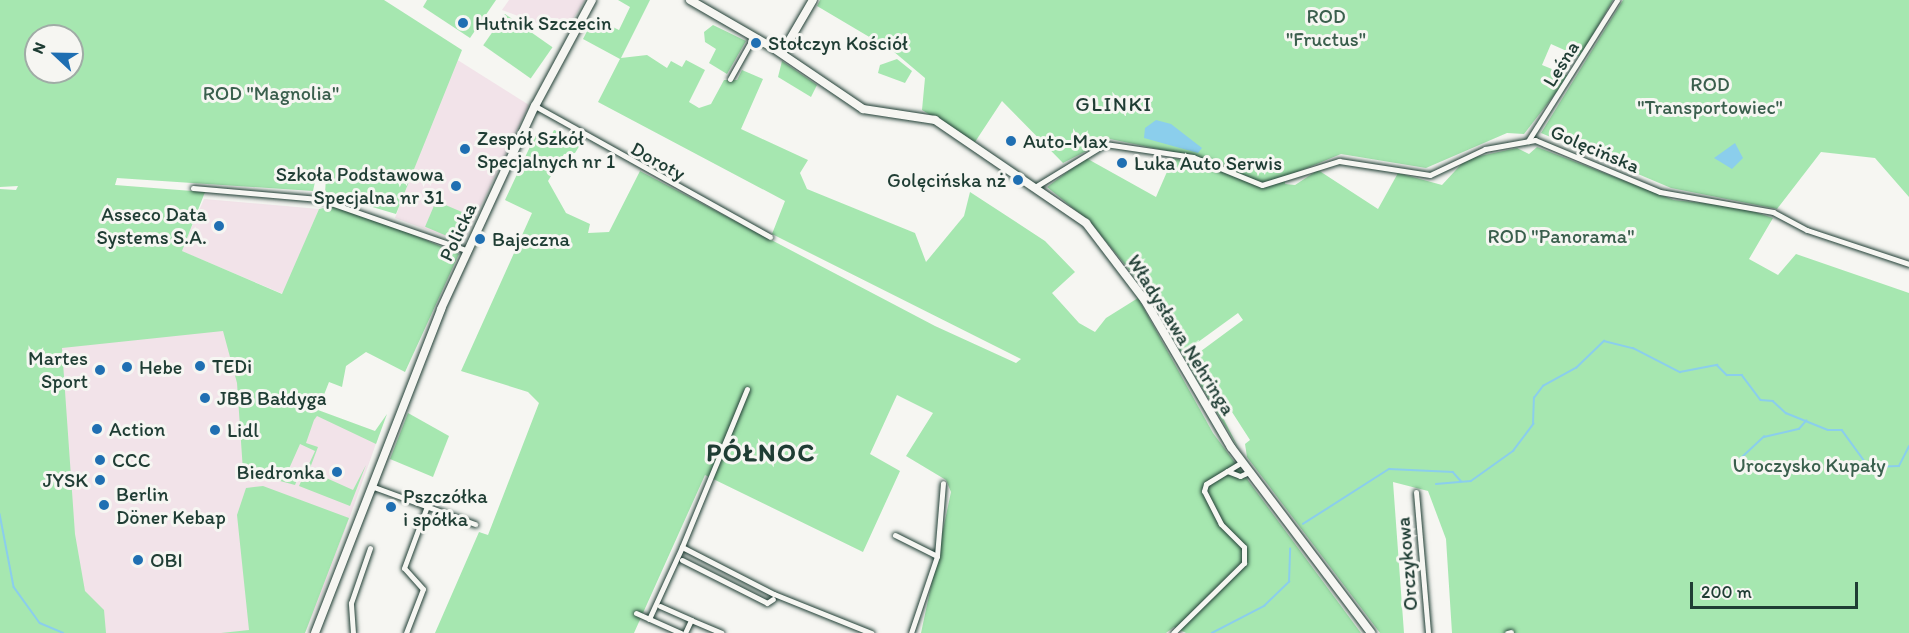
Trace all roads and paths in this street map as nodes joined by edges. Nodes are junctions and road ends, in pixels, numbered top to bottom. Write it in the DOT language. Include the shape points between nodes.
graph roads {
  1 [pos="592,0"];
  2 [pos="690,0"];
  3 [pos="813,0"];
  4 [pos="1617,0"];
  5 [pos="754,36"];
  6 [pos="782,54"];
  7 [pos="730,79"];
  8 [pos="535,106"];
  9 [pos="1527,141"];
  10 [pos="1035,187"];
  11 [pos="193,188"];
  12 [pos="770,237"];
  13 [pos="468,251"];
  14 [pos="1909,264"];
  15 [pos="747,389"];
  16 [pos="1242,462"];
  17 [pos="1227,471"];
  18 [pos="1249,472"];
  19 [pos="943,483"];
  20 [pos="370,486"];
  21 [pos="1416,492"];
  22 [pos="427,506"];
  23 [pos="475,524"];
  24 [pos="895,536"];
  25 [pos="682,547"];
  26 [pos="370,548"];
  27 [pos="697,556"];
  28 [pos="937,556"];
  29 [pos="682,560"];
  30 [pos="692,565"];
  31 [pos="773,599"];
  32 [pos="660,606"];
  33 [pos="636,614"];
  34 [pos="649,619"];
  35 [pos="691,620"];
  36 [pos="669,630"];
  37 [pos="1175,632"];
  38 [pos="315,633"];
  39 [pos="353,633"];
  40 [pos="406,633"];
  41 [pos="683,633"];
  42 [pos="721,633"];
  43 [pos="870,633"];
  44 [pos="911,633"];
  45 [pos="1371,633"];
  46 [pos="1428,633"];
  1 -- 8 [label="street, Policka"];
  2 -- 5 [label="street, Władysława Nehringa"];
  3 -- 6 [label="street"];
  4 -- 9 [label="street, Leśna"];
  5 -- 6 [label="street, Władysława Nehringa"];
  5 -- 7 [label="street"];
  6 -- 10 [label="street, Władysława Nehringa" via="866,110 930,117"];
  8 -- 12 [label="street, Doroty"];
  8 -- 13 [label="street, Policka"];
  9 -- 10 [label="street, Golęcińska" via="1485,149 1430,175 1339,161 1262,185 1192,157 1105,144"];
  9 -- 14 [label="street, Golęcińska" via="1545,143 1660,192 1773,212 1807,230"];
  10 -- 16 [label="street, Władysława Nehringa" via="1086,223 1130,278"];
  11 -- 13 [label="street" via="319,199"];
  13 -- 20 [label="street, Policka"];
  15 -- 25 [label="street"];
  16 -- 17 [label="street"];
  16 -- 18 [label="street, Władysława Nehringa"];
  17 -- 18 [label="street" via="1240,476"];
  17 -- 37 [label="street" via="1206,484 1205,495 1221,524 1244,547 1239,572"];
  18 -- 45 [label="street, Władysława Nehringa"];
  19 -- 28 [label="street"];
  20 -- 22 [label="street"];
  20 -- 38 [label="street, Policka"];
  21 -- 46 [label="street, Orczykowa"];
  22 -- 23 [label="street"];
  22 -- 40 [label="street" via="404,568 423,589"];
  24 -- 28 [label="street"];
  25 -- 27 [label="street"];
  25 -- 34 [label="street"];
  26 -- 39 [label="street" via="351,603"];
  27 -- 30 [label="street"];
  27 -- 43 [label="street"];
  28 -- 44 [label="street"];
  29 -- 30 [label="street"];
  30 -- 31 [label="street" via="767,603"];
  32 -- 35 [label="street"];
  33 -- 34 [label="street"];
  34 -- 36 [label="street"];
  35 -- 41 [label="street"];
  35 -- 42 [label="street"];
  36 -- 41 [label="street"];
}
